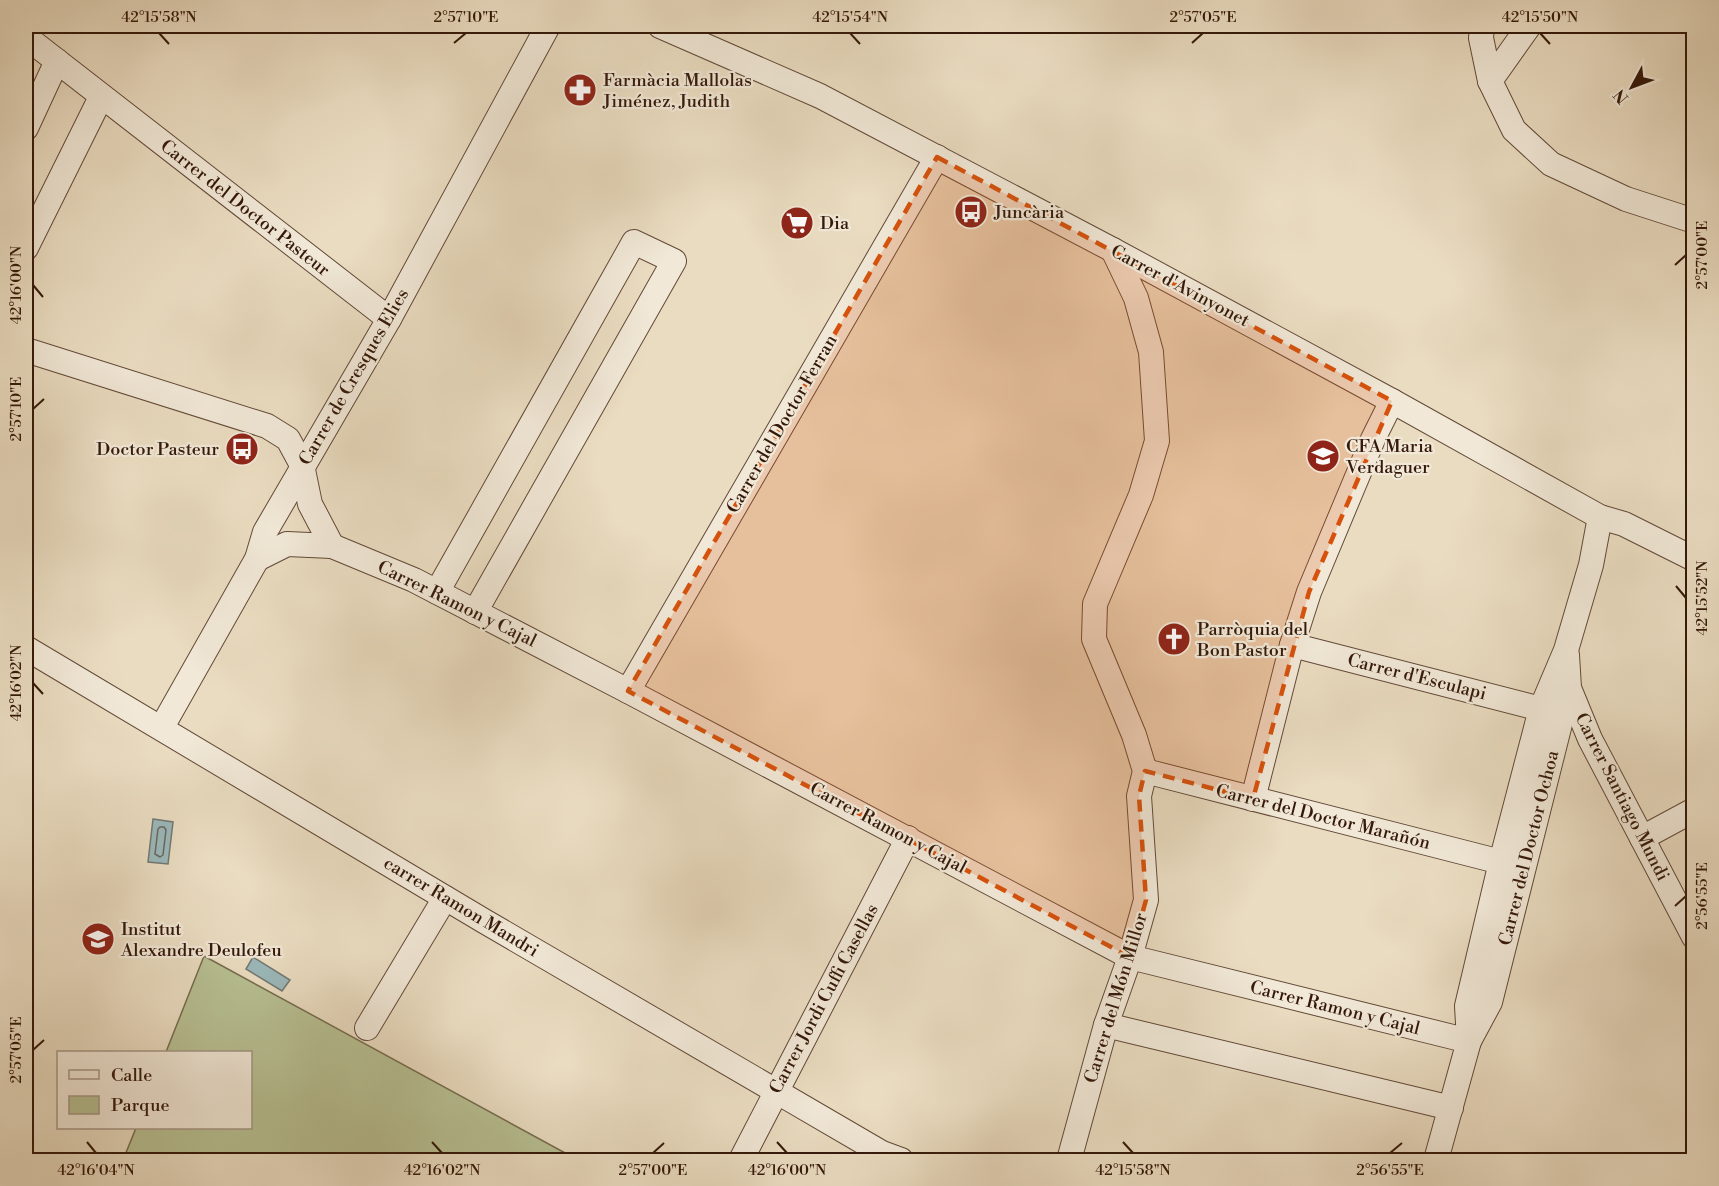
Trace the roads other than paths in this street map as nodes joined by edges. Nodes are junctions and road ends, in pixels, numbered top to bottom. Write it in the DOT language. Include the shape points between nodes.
graph roads {
  1 [pos="548,26"];
  2 [pos="660,26"];
  3 [pos="1482,26"];
  4 [pos="1529,26"];
  5 [pos="26,37"];
  6 [pos="57,61"];
  7 [pos="1490,81"];
  8 [pos="101,97"];
  9 [pos="26,128"];
  10 [pos="937,157"];
  11 [pos="1693,220"];
  12 [pos="26,248"];
  13 [pos="1113,250"];
  14 [pos="389,319"];
  15 [pos="26,350"];
  16 [pos="1392,401"];
  17 [pos="302,465"];
  18 [pos="1600,517"];
  19 [pos="332,546"];
  20 [pos="257,559"];
  21 [pos="1694,559"];
  22 [pos="437,592"];
  23 [pos="476,612"];
  24 [pos="1292,645"];
  25 [pos="26,648"];
  26 [pos="1566,650"];
  27 [pos="1569,688"];
  28 [pos="628,690"];
  29 [pos="1541,709"];
  30 [pos="162,728"];
  31 [pos="1145,771"];
  32 [pos="1253,799"];
  33 [pos="1694,810"];
  34 [pos="908,838"];
  35 [pos="1642,838"];
  36 [pos="1501,862"];
  37 [pos="445,898"];
  38 [pos="1694,937"];
  39 [pos="1130,957"];
  40 [pos="1106,1025"];
  41 [pos="367,1028"];
  42 [pos="1469,1041"];
  43 [pos="776,1091"];
  44 [pos="1451,1108"];
  45 [pos="741,1161"];
  46 [pos="901,1161"];
  47 [pos="1069,1161"];
  48 [pos="1437,1161"];
  1 -- 14 [label="street, Carrer de Cresques Elies"];
  2 -- 10 [label="street, Carrer d'Avinyonet" via="820,96"];
  3 -- 7 [label="street"];
  4 -- 7 [label="street"];
  5 -- 6 [label="street, Carrer del Doctor Pasteur"];
  6 -- 8 [label="street, Carrer del Doctor Pasteur"];
  6 -- 9 [label="street"];
  7 -- 11 [label="street" via="1514,130 1551,164 1626,199"];
  8 -- 12 [label="street"];
  8 -- 14 [label="street, Carrer del Doctor Pasteur"];
  10 -- 13 [label="street, Carrer d'Avinyonet"];
  10 -- 28 [label="street, Carrer del Doctor Ferran"];
  13 -- 16 [label="street, Carrer d'Avinyonet"];
  13 -- 31 [label="street, Carrer del Món Millor" via="1136,298 1151,352 1157,441 1141,495 1095,604 1094,639"];
  14 -- 17 [label="street, Carrer de Cresques Elies"];
  15 -- 17 [label="street" via="267,426 288,439"];
  16 -- 18 [label="street, Carrer d'Avinyonet"];
  16 -- 24 [label="street" via="1309,592"];
  17 -- 19 [label="street" via="310,504"];
  17 -- 20 [label="street, Carrer de Cresques Elies" via="265,532"];
  18 -- 21 [label="street, Carrer d'Avinyonet" via="1624,524"];
  18 -- 26 [label="street, Carrer del Doctor Ochoa" via="1591,565"];
  19 -- 20 [label="street, Carrer Ramon y Cajal" via="287,544"];
  19 -- 22 [label="street, Carrer Ramon y Cajal"];
  20 -- 30 [label="street, Carrer de Cresques Elies"];
  22 -- 23 [label="street, Carrer Ramon y Cajal"];
  22 -- 23 [label="street" via="634,242 674,261"];
  23 -- 28 [label="street, Carrer Ramon y Cajal"];
  24 -- 29 [label="street, Carrer d'Esculapi"];
  24 -- 32 [label="street"];
  25 -- 30 [label="street, carrer Ramon Mandri"];
  26 -- 27 [label="street, Carrer del Doctor Ochoa"];
  26 -- 29 [label="street, Carrer del Doctor Ochoa"];
  27 -- 35 [label="street, Carrer Santiago Mundi" via="1590,739"];
  27 -- 42 [label="street, Carrer del Doctor Ochoa" via="1490,1002"];
  28 -- 34 [label="street, Carrer Ramon y Cajal"];
  29 -- 36 [label="street, Carrer del Doctor Ochoa"];
  30 -- 37 [label="street, carrer Ramon Mandri"];
  31 -- 32 [label="street, Carrer del Doctor Marañón"];
  31 -- 39 [label="street, Carrer del Món Millor" via="1139,796 1146,900"];
  32 -- 36 [label="street, Carrer del Doctor Marañón"];
  33 -- 35 [label="street"];
  34 -- 39 [label="street, Carrer Ramon y Cajal"];
  34 -- 43 [label="street, Carrer Jordi Cuffi Casellas"];
  35 -- 38 [label="street, Carrer Santiago Mundi"];
  36 -- 42 [label="street, Carrer del Doctor Ochoa" via="1467,1006"];
  37 -- 41 [label="street"];
  37 -- 43 [label="street, carrer Ramon Mandri"];
  39 -- 40 [label="street, Carrer del Món Millor"];
  39 -- 42 [label="street, Carrer Ramon y Cajal"];
  40 -- 44 [label="street"];
  40 -- 47 [label="street, Carrer del Món Millor"];
  42 -- 44 [label="street, Carrer del Doctor Ochoa"];
  43 -- 45 [label="street, Carrer Jordi Cuffi Casellas"];
  43 -- 46 [label="street, carrer Ramon Mandri"];
  44 -- 48 [label="street, Carrer del Doctor Ochoa"];
}
